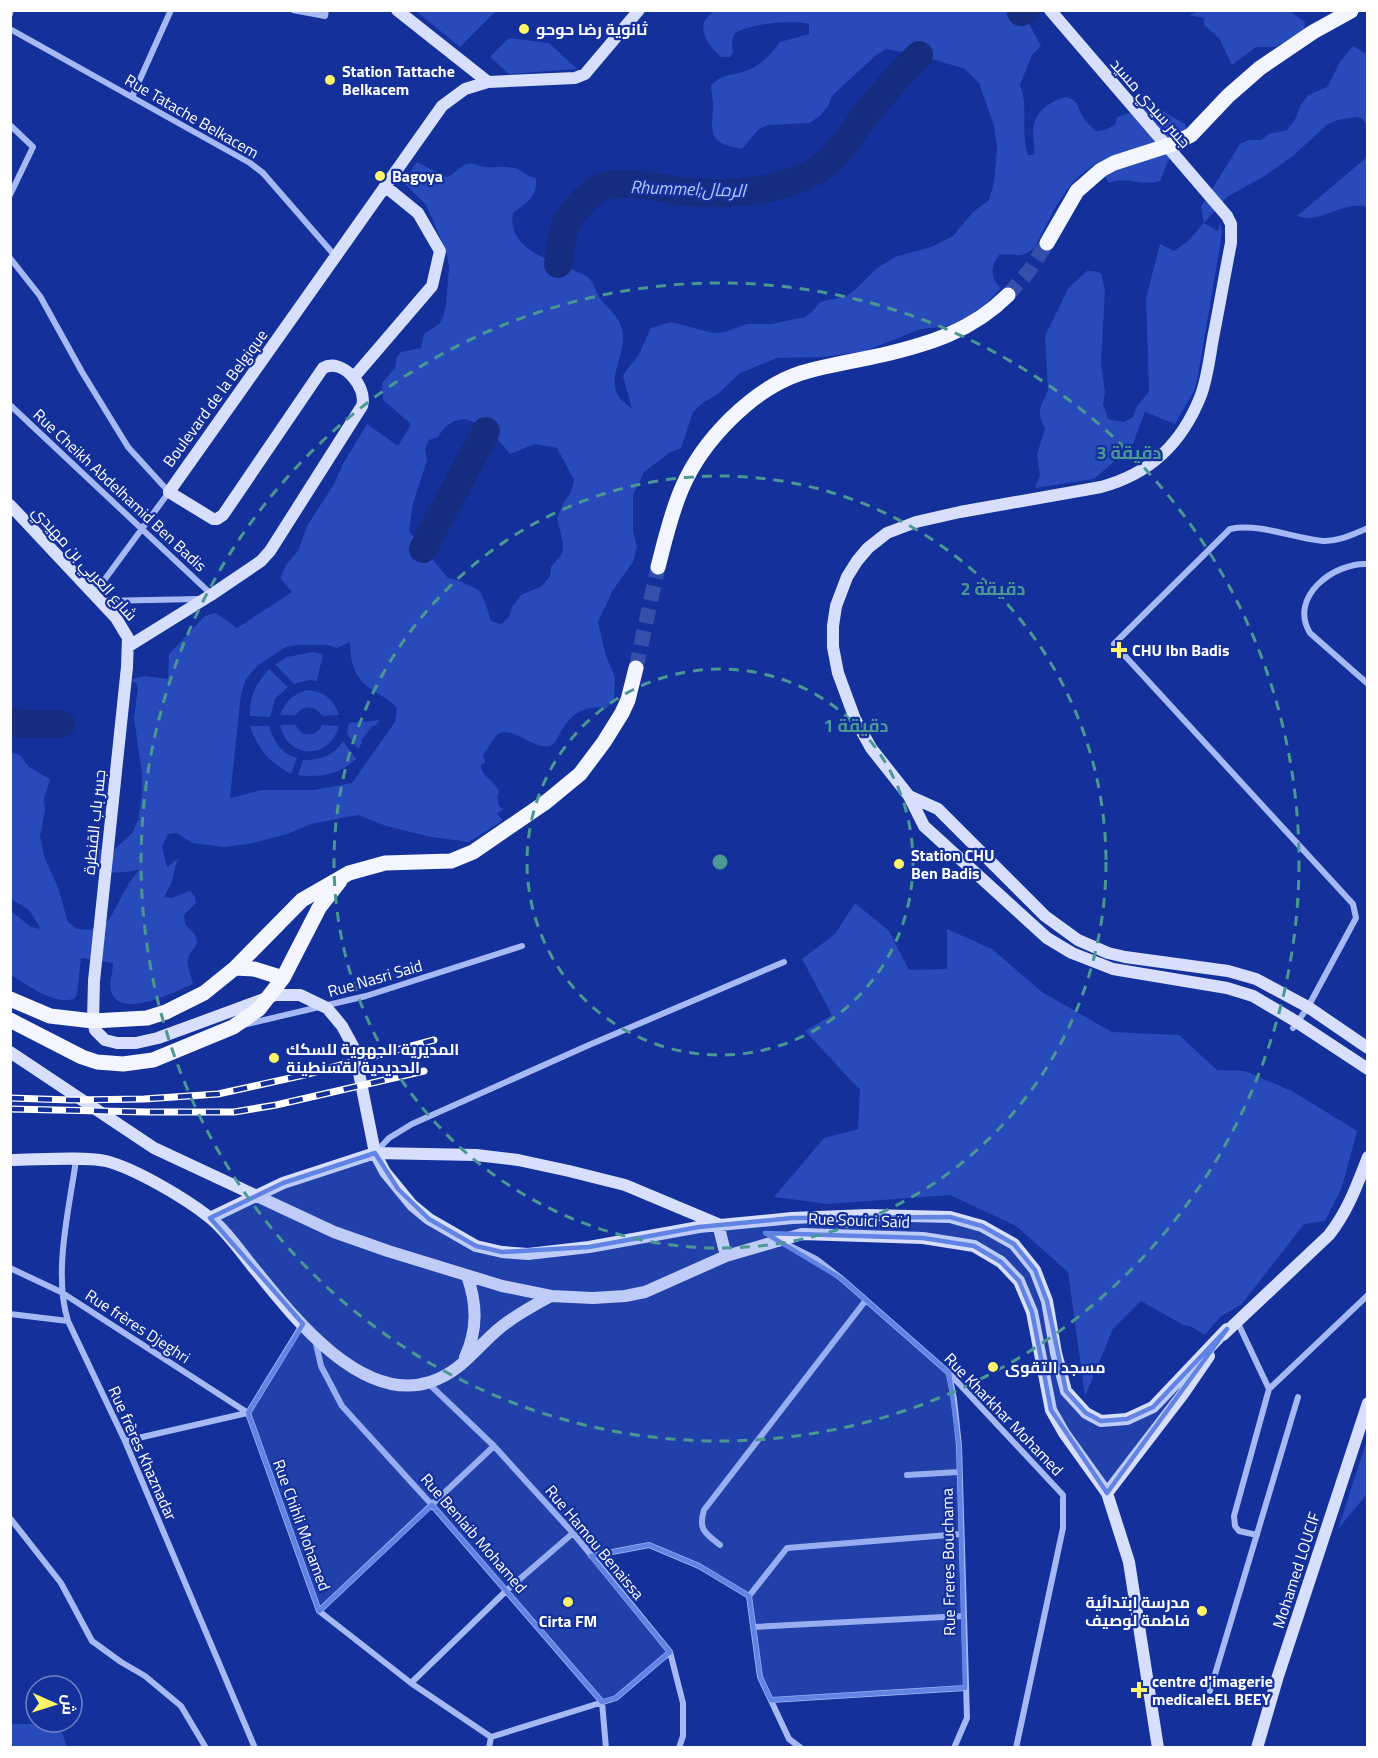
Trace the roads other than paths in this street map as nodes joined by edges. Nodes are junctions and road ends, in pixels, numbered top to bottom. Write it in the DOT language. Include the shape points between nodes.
graph roads {
  1 [pos="171,10"];
  2 [pos="293,10"];
  3 [pos="326,10"];
  4 [pos="397,10"];
  5 [pos="639,10"];
  6 [pos="1050,10"];
  7 [pos="1352,11"];
  8 [pos="10,29"];
  9 [pos="489,82"];
  10 [pos="132,97"];
  11 [pos="10,125"];
  12 [pos="387,184"];
  13 [pos="10,195"];
  14 [pos="1047,243"];
  15 [pos="336,257"];
  16 [pos="10,258"];
  17 [pos="1008,295"];
  18 [pos="354,377"];
  19 [pos="10,405"];
  20 [pos="169,492"];
  21 [pos="10,506"];
  22 [pos="1368,528"];
  23 [pos="142,529"];
  24 [pos="1368,564"];
  25 [pos="658,567"];
  26 [pos="208,597"];
  27 [pos="97,598"];
  28 [pos="129,646"];
  29 [pos="636,668"];
  30 [pos="1368,684"];
  31 [pos="909,796"];
  32 [pos="349,873"];
  33 [pos="522,946"];
  34 [pos="784,962"];
  35 [pos="235,968"];
  36 [pos="283,978"];
  37 [pos="10,999"];
  38 [pos="1308,1007"];
  39 [pos="10,1020"];
  40 [pos="93,1021"];
  41 [pos="1295,1025"];
  42 [pos="233,1027"];
  43 [pos="1368,1048"];
  44 [pos="10,1052"];
  45 [pos="1368,1069"];
  46 [pos="375,1153"];
  47 [pos="1368,1157"];
  48 [pos="10,1160"];
  49 [pos="76,1160"];
  50 [pos="210,1218"];
  51 [pos="718,1224"];
  52 [pos="779,1240"];
  53 [pos="726,1256"];
  54 [pos="10,1268"];
  55 [pos="467,1276"];
  56 [pos="61,1292"];
  57 [pos="1368,1295"];
  58 [pos="551,1296"];
  59 [pos="866,1300"];
  60 [pos="10,1314"];
  61 [pos="1236,1320"];
  62 [pos="68,1322"];
  63 [pos="303,1324"];
  64 [pos="1227,1329"];
  65 [pos="315,1337"];
  66 [pos="459,1368"];
  67 [pos="949,1373"];
  68 [pos="428,1383"];
  69 [pos="1269,1389"];
  70 [pos="1298,1396"];
  71 [pos="1368,1403"];
  72 [pos="248,1413"];
  73 [pos="125,1441"];
  74 [pos="494,1446"];
  75 [pos="959,1472"];
  76 [pos="907,1475"];
  77 [pos="1107,1493"];
  78 [pos="432,1505"];
  79 [pos="10,1518"];
  80 [pos="573,1533"];
  81 [pos="961,1534"];
  82 [pos="1257,1535"];
  83 [pos="720,1545"];
  84 [pos="591,1556"];
  85 [pos="506,1591"];
  86 [pos="749,1596"];
  87 [pos="319,1611"];
  88 [pos="963,1616"];
  89 [pos="753,1627"];
  90 [pos="670,1652"];
  91 [pos="411,1683"];
  92 [pos="965,1688"];
  93 [pos="1210,1691"];
  94 [pos="771,1700"];
  95 [pos="602,1702"];
  96 [pos="490,1737"];
  97 [pos="206,1748"];
  98 [pos="255,1748"];
  99 [pos="489,1748"];
  100 [pos="606,1748"];
  101 [pos="679,1748"];
  102 [pos="801,1748"];
  103 [pos="954,1748"];
  104 [pos="1016,1748"];
  105 [pos="1158,1748"];
  106 [pos="1257,1748"];
  1 -- 10 [label="street"];
  2 -- 3 [label="street" via="325,16"];
  4 -- 9 [label="main road"];
  5 -- 9 [label="main road, Boulevard de la Belgique" via="585,74 575,78"];
  6 -- 31 [label="main road, جسر سيدي مسيد" via="1227,216 1232,243 1201,395 1189,419 1153,464 1101,488 916,522 887,533 857,561 841,591 833,626 838,673 871,748"];
  7 -- 14 [label="main road" via="1279,54 1244,82 1191,135 1101,170 1077,191"];
  8 -- 10 [label="street, Rue Tatache Belkacem"];
  9 -- 12 [label="main road, Boulevard de la Belgique" via="465,89 442,106"];
  10 -- 15 [label="street, Rue Tatache Belkacem" via="263,173"];
  11 -- 13 [label="street" via="33,147"];
  12 -- 15 [label="main road, Boulevard de la Belgique"];
  12 -- 18 [label="main road" via="418,213 440,251 432,286"];
  15 -- 20 [label="main road, Boulevard de la Belgique"];
  16 -- 20 [label="street" via="40,296 128,447"];
  17 -- 25 [label="main road" via="984,317 944,338 800,374 747,405 711,440 690,471 675,505"];
  18 -- 20 [label="main road, Boulevard de la Belgique" via="334,365 323,368 217,519"];
  18 -- 26 [label="main road" via="364,394 362,406 270,551"];
  19 -- 23 [label="street, Rue Cheikh Abdelhamid Ben Badis"];
  20 -- 23 [label="street"];
  21 -- 27 [label="main road, شارع العربي بن مهيدي"];
  22 -- 38 [label="street" via="1323,541 1244,526 1230,529 1114,644 1353,904 1356,918"];
  23 -- 26 [label="street, Rue Cheikh Abdelhamid Ben Badis"];
  23 -- 27 [label="street"];
  24 -- 30 [label="street" via="1347,566 1325,578 1311,592 1304,610 1304,622 1310,633"];
  26 -- 27 [label="street"];
  26 -- 28 [label="main road"];
  27 -- 28 [label="main road, شارع العربي بن مهيدي" via="123,627"];
  28 -- 40 [label="main road, جسر باب القنطرة"];
  29 -- 32 [label="main road" via="625,706 613,729 580,774 518,822 473,852 451,861 385,862"];
  31 -- 38 [label="main road" via="938,810 1045,916 1078,940 1125,957 1249,977"];
  31 -- 41 [label="main road" via="924,826 1059,946 1113,969 1241,992 1260,999"];
  32 -- 35 [label="main road" via="302,900"];
  32 -- 36 [label="main road" via="319,908"];
  33 -- 42 [label="street, Rue Nasri Said" via="366,996"];
  34 -- 46 [label="street" via="412,1124 389,1138"];
  35 -- 36 [label="main road"];
  35 -- 40 [label="main road" via="204,993 166,1012 147,1018"];
  36 -- 42 [label="main road" via="259,1009"];
  37 -- 40 [label="main road" via="50,1016"];
  38 -- 41 [label="street"];
  38 -- 43 [label="main road"];
  39 -- 42 [label="main road" via="82,1057 123,1064 153,1060"];
  40 -- 46 [label="main road" via="95,1030 105,1040 136,1043 275,995 300,995 327,1008 354,1048"];
  41 -- 45 [label="main road"];
  44 -- 55 [label="main road, Rue Souici Saïd" via="154,1148 334,1232"];
  46 -- 50 [label="main road" via="283,1184"];
  46 -- 51 [label="main road" via="518,1160 625,1185"];
  46 -- 51 [label="main road" via="398,1190 429,1219 476,1246 502,1252 528,1254 590,1247"];
  47 -- 61 [label="main road" via="1342,1219"];
  48 -- 49 [label="main road"];
  49 -- 50 [label="main road" via="105,1161 135,1173"];
  49 -- 56 [label="street, Rue frères Khaznadar"];
  50 -- 63 [label="main road"];
  51 -- 53 [label="main road"];
  51 -- 64 [label="main road" via="869,1215 950,1217 982,1226 1014,1244 1035,1270 1047,1301 1066,1391 1086,1413 1101,1420 1127,1419 1153,1407"];
  52 -- 53 [label="main road, Rue Souici Saïd"];
  52 -- 59 [label="street, Rue Kharkhar Mohamed" via="816,1259"];
  52 -- 77 [label="main road, Rue Souici Saïd" via="802,1234 923,1238 974,1246 1001,1262 1019,1281 1032,1312 1051,1410"];
  53 -- 58 [label="main road, Rue Souici Saïd" via="645,1292 594,1298"];
  54 -- 56 [label="street, Rue frères Djeghri"];
  55 -- 58 [label="main road, Rue Souici Saïd"];
  55 -- 66 [label="main road" via="473,1291 475,1323"];
  56 -- 62 [label="street, Rue frères Khaznadar"];
  56 -- 72 [label="street, Rue frères Djeghri"];
  57 -- 69 [label="street"];
  58 -- 66 [label="main road" via="501,1327"];
  59 -- 67 [label="street, Rue Kharkhar Mohamed"];
  59 -- 83 [label="street" via="704,1510 700,1522 704,1532"];
  60 -- 62 [label="street"];
  61 -- 64 [label="main road"];
  61 -- 69 [label="street"];
  62 -- 73 [label="street, Rue frères Khaznadar"];
  63 -- 65 [label="main road"];
  63 -- 72 [label="street"];
  64 -- 77 [label="main road" via="1184,1394"];
  65 -- 68 [label="main road" via="360,1373 376,1380 410,1385"];
  65 -- 78 [label="street, Rue Benlaib Mohamed" via="321,1366 342,1406"];
  66 -- 68 [label="main road"];
  67 -- 75 [label="street, Rue Freres Bouchama"];
  67 -- 104 [label="street, Rue Kharkhar Mohamed" via="1063,1495 1063,1528"];
  68 -- 74 [label="street, Rue Hamou Benaissa"];
  69 -- 82 [label="street" via="1234,1516 1239,1531"];
  70 -- 82 [label="street"];
  71 -- 106 [label="main road, Mohamed LOUCIF"];
  72 -- 73 [label="street"];
  72 -- 87 [label="street, Rue Chihli Mohamed"];
  73 -- 98 [label="street, Rue frères Khaznadar"];
  74 -- 78 [label="street"];
  74 -- 80 [label="street, Rue Hamou Benaissa"];
  75 -- 76 [label="street"];
  75 -- 81 [label="street, Rue Freres Bouchama"];
  77 -- 105 [label="main road, Rue Souici Saïd" via="1129,1562"];
  78 -- 85 [label="street, Rue Benlaib Mohamed"];
  78 -- 87 [label="street"];
  79 -- 97 [label="street" via="61,1583 92,1641 181,1706"];
  80 -- 84 [label="street, Rue Hamou Benaissa"];
  80 -- 85 [label="street"];
  81 -- 86 [label="street" via="787,1548"];
  81 -- 88 [label="street, Rue Freres Bouchama"];
  82 -- 93 [label="street"];
  84 -- 86 [label="street" via="649,1545 699,1566"];
  84 -- 90 [label="street, Rue Hamou Benaissa"];
  85 -- 91 [label="street"];
  85 -- 95 [label="street, Rue Benlaib Mohamed"];
  86 -- 89 [label="street"];
  87 -- 91 [label="street, Rue Chihli Mohamed"];
  88 -- 89 [label="street"];
  88 -- 92 [label="street, Rue Freres Bouchama"];
  89 -- 94 [label="street" via="760,1677"];
  90 -- 95 [label="street" via="616,1698"];
  90 -- 101 [label="street, Rue Hamou Benaissa" via="683,1703"];
  91 -- 96 [label="street, Rue Chihli Mohamed"];
  92 -- 94 [label="street"];
  92 -- 103 [label="street, Rue Freres Bouchama" via="968,1718"];
  94 -- 102 [label="street" via="789,1739"];
  95 -- 96 [label="street"];
  95 -- 100 [label="street"];
  96 -- 99 [label="street"];
}
